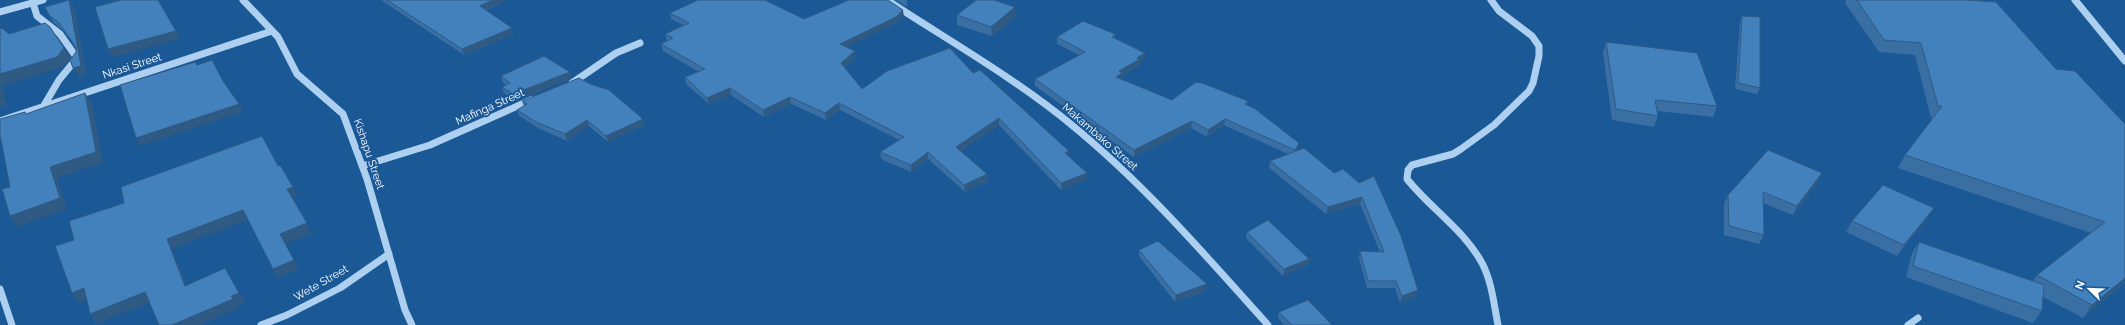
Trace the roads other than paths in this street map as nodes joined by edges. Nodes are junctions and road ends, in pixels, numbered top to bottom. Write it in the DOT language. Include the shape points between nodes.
graph roads {
  1 [pos="43,0"];
  2 [pos="242,0"];
  3 [pos="887,0"];
  4 [pos="1491,0"];
  5 [pos="2075,0"];
  6 [pos="33,3"];
  7 [pos="0,12"];
  8 [pos="272,31"];
  9 [pos="640,43"];
  10 [pos="2125,61"];
  11 [pos="564,86"];
  12 [pos="538,97"];
  13 [pos="43,107"];
  14 [pos="0,121"];
  15 [pos="362,166"];
  16 [pos="389,254"];
  17 [pos="0,289"];
  18 [pos="1918,318"];
  19 [pos="12,325"];
  20 [pos="261,325"];
  21 [pos="412,325"];
  22 [pos="1268,325"];
  23 [pos="1498,325"];
  24 [pos="1908,325"];
  1 -- 6 [label="street"];
  2 -- 8 [label="street, Kishapu Street"];
  3 -- 22 [label="street, Makambako Street" via="961,49 995,68 1073,126 1164,210"];
  4 -- 23 [label="street" via="1504,16 1539,46 1533,83 1529,90 1479,137 1453,154 1412,165 1408,170 1407,179 1459,233 1482,263 1490,282"];
  5 -- 10 [label="street"];
  6 -- 7 [label="street"];
  6 -- 13 [label="street" via="37,16 69,41 77,58 59,80"];
  8 -- 13 [label="street, Nkasi Street"];
  8 -- 15 [label="street, Kishapu Street" via="278,36 297,74 343,114"];
  9 -- 11 [label="street" via="616,53 575,82"];
  12 -- 15 [label="street, Mafinga Street" via="430,145"];
  13 -- 14 [label="street, Nkasi Street"];
  15 -- 16 [label="street, Kishapu Street"];
  16 -- 20 [label="street, Wete Street" via="340,288"];
  16 -- 21 [label="street, Kishapu Street"];
  17 -- 19 [label="street"];
  18 -- 24 [label="street"];
}
